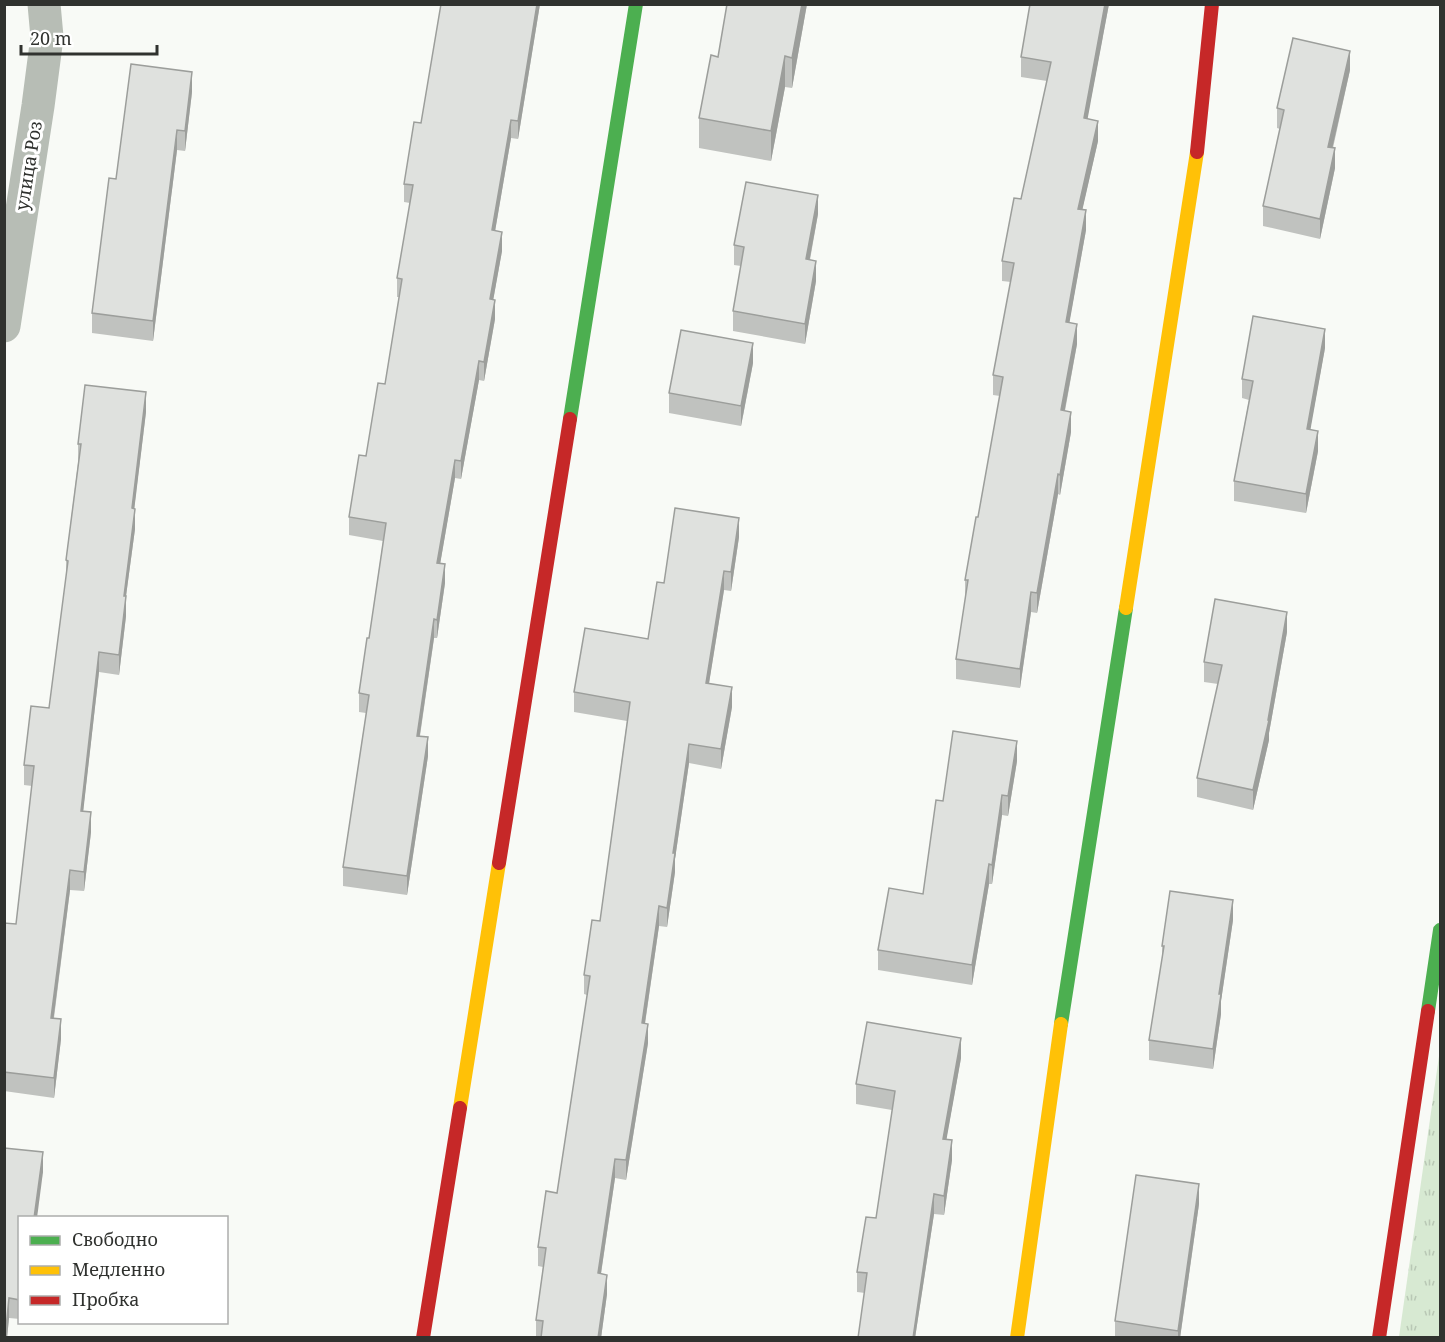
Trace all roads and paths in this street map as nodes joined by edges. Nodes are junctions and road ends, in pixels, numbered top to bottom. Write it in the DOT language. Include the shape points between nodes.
graph roads {
  1 [pos="44,4"];
  2 [pos="636,4"];
  3 [pos="1212,4"];
  4 [pos="4,327"];
  5 [pos="1440,930"];
  6 [pos="423,1338"];
  7 [pos="1017,1338"];
  8 [pos="1379,1338"];
  1 -- 4 [label="street, улица Роз" via="47,37 37,118"];
  2 -- 6 [label="street"];
  3 -- 7 [label="street" via="1198,143 1064,1004"];
  5 -- 8 [label="street"];
}
